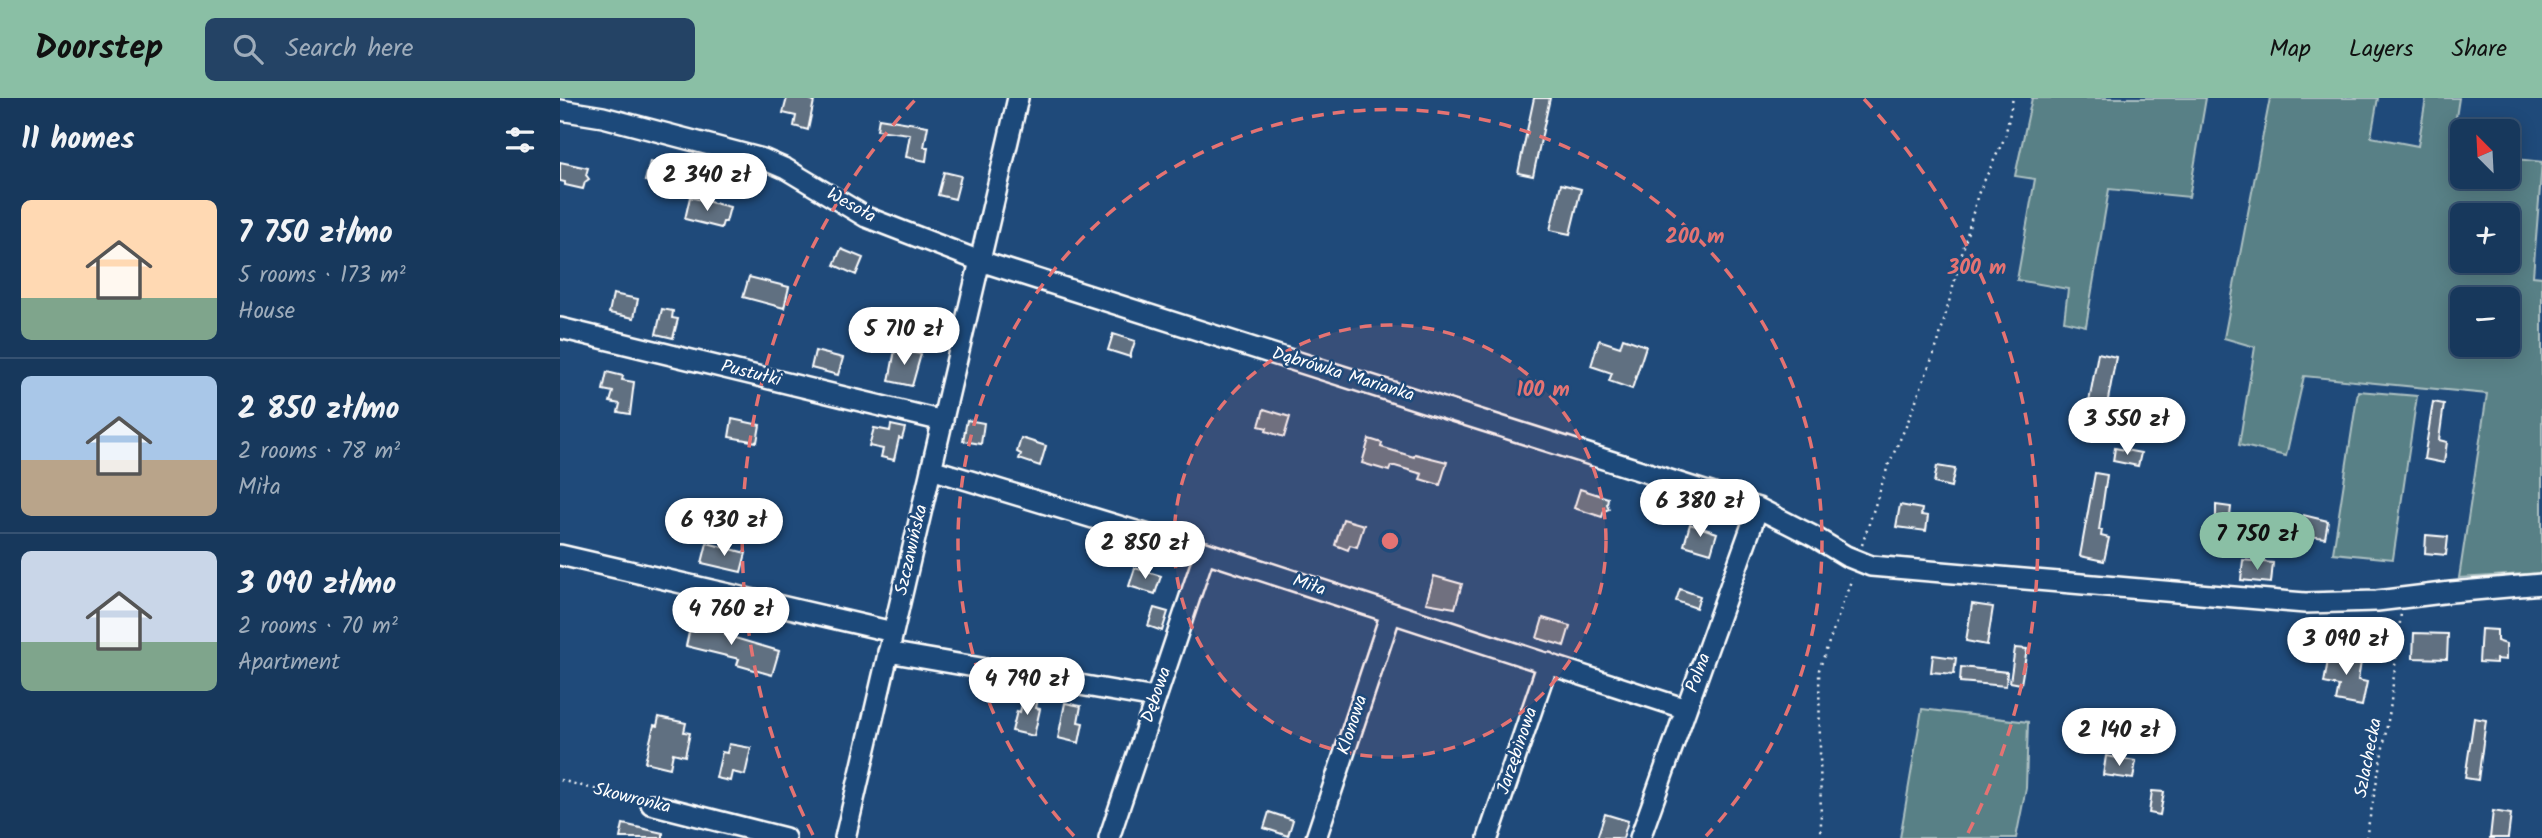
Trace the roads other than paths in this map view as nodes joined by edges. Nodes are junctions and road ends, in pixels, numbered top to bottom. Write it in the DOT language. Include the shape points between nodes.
graph roads {
  1 [pos="1018,98"];
  2 [pos="560,110"];
  3 [pos="980,261"];
  4 [pos="560,328"];
  5 [pos="943,421"];
  6 [pos="931,469"];
  7 [pos="1758,508"];
  8 [pos="1205,552"];
  9 [pos="560,555"];
  10 [pos="2542,584"];
  11 [pos="1391,613"];
  12 [pos="893,632"];
  13 [pos="888,652"];
  14 [pos="1548,663"];
  15 [pos="1155,698"];
  16 [pos="1686,709"];
  17 [pos="651,804"];
  18 [pos="785,838"];
  19 [pos="845,838"];
  20 [pos="1109,838"];
  21 [pos="1316,838"];
  22 [pos="1488,838"];
  23 [pos="1640,838"];
  1 -- 3 [label="street"];
  2 -- 3 [label="street, Wesoła" via="763,159 866,217"];
  3 -- 5 [label="street, Szczawińska"];
  3 -- 7 [label="street, Dąbrówka Marianka"];
  4 -- 5 [label="street, Pustułki"];
  5 -- 6 [label="street, Szczawińska"];
  6 -- 8 [label="street, Miła"];
  6 -- 12 [label="street, Szczawińska"];
  7 -- 10 [label="street, Dąbrówka Marianka" via="1857,562 1887,569 2305,603 2354,603"];
  7 -- 16 [label="street, Polna"];
  8 -- 11 [label="street, Miła"];
  8 -- 15 [label="street, Dębowa"];
  9 -- 12 [label="street"];
  11 -- 14 [label="street, Miła"];
  11 -- 21 [label="street, Klonowa"];
  12 -- 13 [label="street, Szczawińska"];
  13 -- 15 [label="street"];
  13 -- 19 [label="street, Szczawińska"];
  14 -- 16 [label="street, Miła"];
  14 -- 22 [label="street, Jarzębinowa"];
  15 -- 20 [label="street, Dębowa"];
  16 -- 23 [label="street, Polna"];
  17 -- 18 [label="street, Skowronka"];
}
